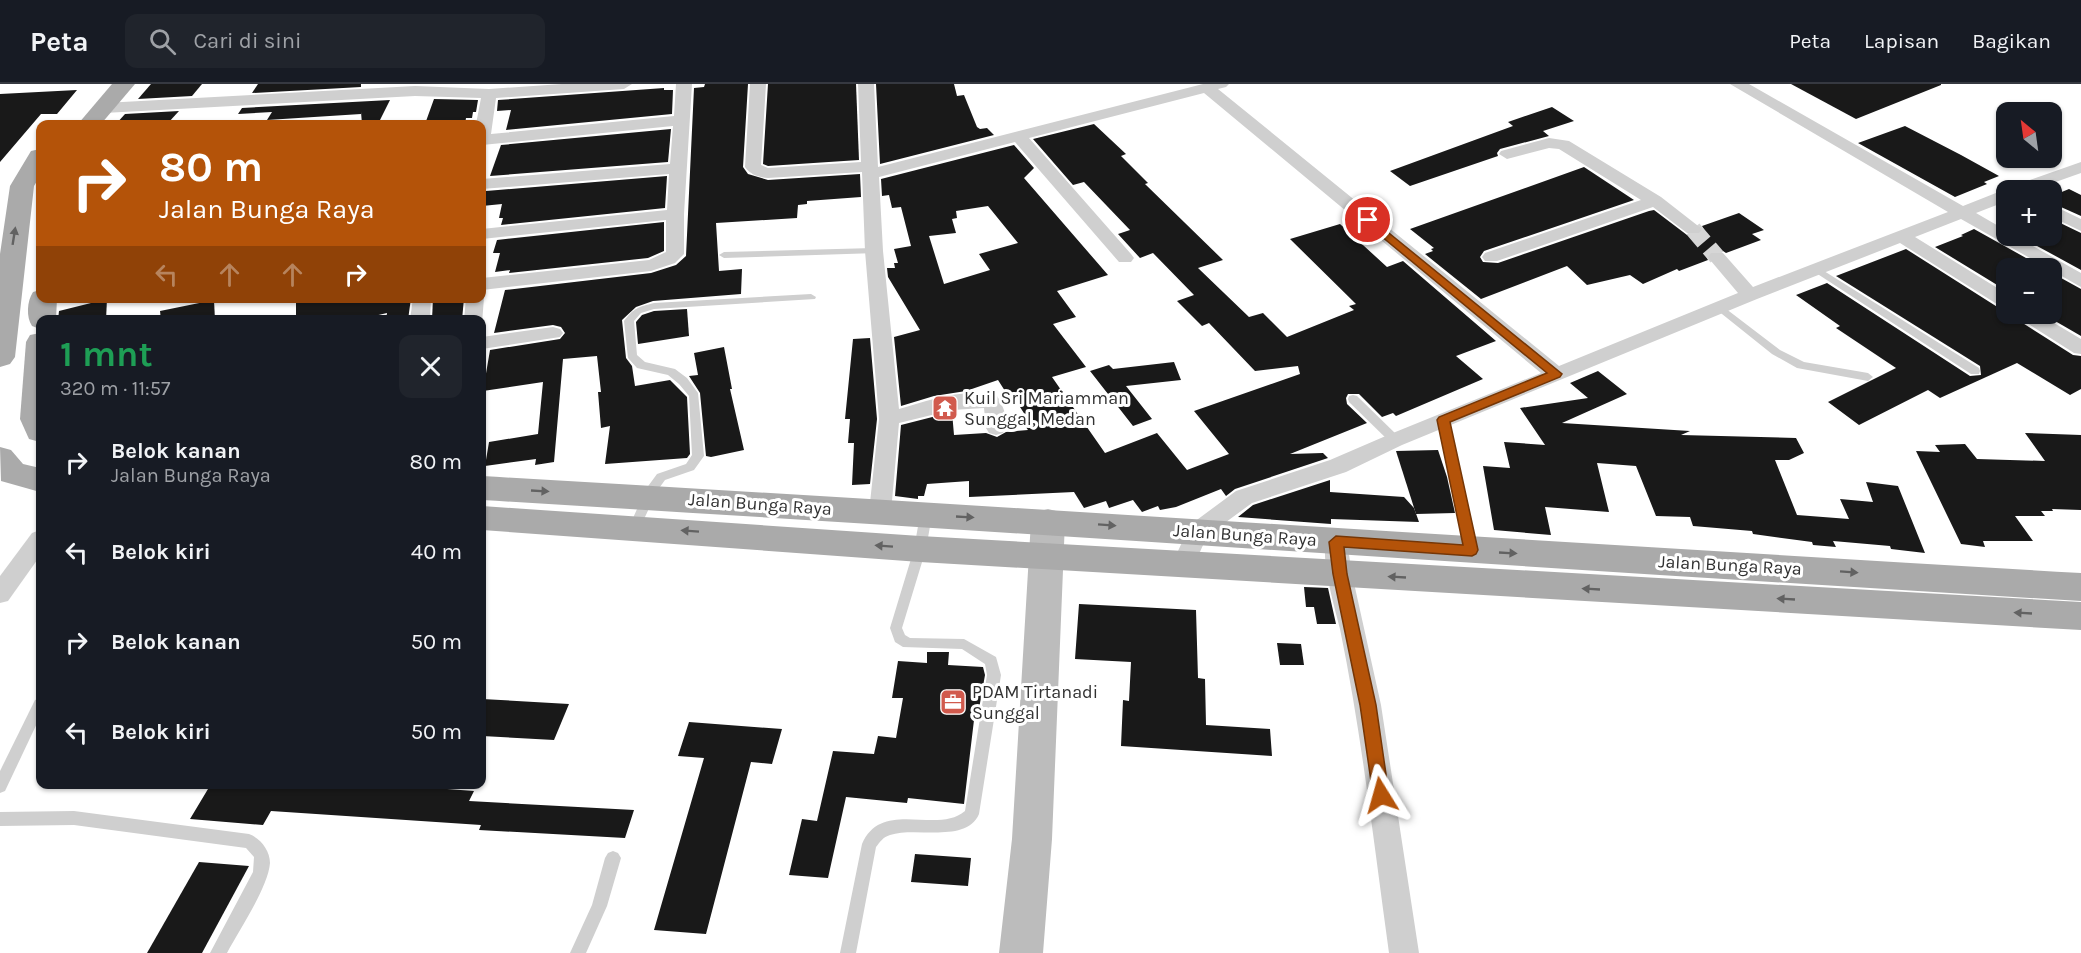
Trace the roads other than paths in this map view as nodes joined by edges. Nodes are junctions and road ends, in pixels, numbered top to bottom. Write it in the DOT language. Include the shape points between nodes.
graph roads {
  1 [pos="100,84"];
  2 [pos="124,84"];
  3 [pos="624,84"];
  4 [pos="684,84"];
  5 [pos="758,84"];
  6 [pos="866,84"];
  7 [pos="1738,84"];
  8 [pos="1215,85"];
  9 [pos="417,87"];
  10 [pos="489,94"];
  11 [pos="84,120"];
  12 [pos="485,120"];
  13 [pos="682,120"];
  14 [pos="1018,136"];
  15 [pos="486,139"];
  16 [pos="1507,154"];
  17 [pos="36,163"];
  18 [pos="2081,167"];
  19 [pos="678,168"];
  20 [pos="872,170"];
  21 [pos="2046,180"];
  22 [pos="486,184"];
  23 [pos="1996,199"];
  24 [pos="1655,201"];
  25 [pos="1961,212"];
  26 [pos="675,214"];
  27 [pos="2062,216"];
  28 [pos="2081,226"];
  29 [pos="1693,229"];
  30 [pos="486,234"];
  31 [pos="1902,237"];
  32 [pos="874,251"];
  33 [pos="724,255"];
  34 [pos="1491,257"];
  35 [pos="1718,257"];
  36 [pos="1125,258"];
  37 [pos="1816,269"];
  38 [pos="2081,281"];
  39 [pos="486,284"];
  40 [pos="1750,295"];
  41 [pos="1996,295"];
  42 [pos="812,297"];
  43 [pos="1721,308"];
  44 [pos="2042,324"];
  45 [pos="553,333"];
  46 [pos="486,342"];
  47 [pos="2081,348"];
  48 [pos="0,357"];
  49 [pos="1975,371"];
  50 [pos="1556,374"];
  51 [pos="1868,377"];
  52 [pos="1353,399"];
  53 [pos="36,404"];
  54 [pos="889,419"];
  55 [pos="1443,420"];
  56 [pos="36,421"];
  57 [pos="996,428"];
  58 [pos="1395,440"];
  59 [pos="0,458"];
  60 [pos="36,479"];
  61 [pos="486,488"];
  62 [pos="649,497"];
  63 [pos="880,512"];
  64 [pos="926,515"];
  65 [pos="486,518"];
  66 [pos="635,527"];
  67 [pos="1198,531"];
  68 [pos="1048,538"];
  69 [pos="36,544"];
  70 [pos="920,549"];
  71 [pos="1472,550"];
  72 [pos="1338,558"];
  73 [pos="1184,564"];
  74 [pos="1811,570"];
  75 [pos="2081,587"];
  76 [pos="0,594"];
  77 [pos="1825,601"];
  78 [pos="2081,616"];
  79 [pos="36,712"];
  80 [pos="0,786"];
  81 [pos="0,819"];
  82 [pos="613,858"];
  83 [pos="218,953"];
  84 [pos="578,953"];
  85 [pos="848,953"];
  86 [pos="1021,953"];
  87 [pos="1404,953"];
  1 -- 11 [label="main road"];
  2 -- 11 [label="main road"];
  3 -- 10 [label="street"];
  4 -- 13 [label="street"];
  5 -- 20 [label="street" via="753,167 760,172 781,173"];
  6 -- 20 [label="street"];
  7 -- 25 [label="street"];
  8 -- 14 [label="street"];
  8 -- 50 [label="street"];
  9 -- 10 [label="street"];
  9 -- 11 [label="street"];
  10 -- 12 [label="street"];
  13 -- 15 [label="street"];
  13 -- 19 [label="street"];
  14 -- 20 [label="street"];
  14 -- 36 [label="street"];
  16 -- 24 [label="street" via="1549,143 1563,144"];
  48 -- 17 [label="main road, one-way" via="22,186"];
  18 -- 21 [label="street"];
  19 -- 22 [label="street"];
  19 -- 26 [label="street"];
  20 -- 32 [label="street"];
  23 -- 25 [label="street"];
  24 -- 29 [label="street"];
  24 -- 34 [label="street"];
  25 -- 31 [label="street"];
  25 -- 38 [label="street"];
  26 -- 30 [label="street"];
  26 -- 39 [label="street" via="675,254 669,259 651,265"];
  27 -- 28 [label="street"];
  31 -- 37 [label="street"];
  31 -- 41 [label="street"];
  32 -- 33 [label="lane"];
  32 -- 54 [label="street"];
  35 -- 40 [label="street"];
  37 -- 40 [label="street"];
  37 -- 49 [label="lane"];
  40 -- 43 [label="street"];
  42 -- 62 [label="lane" via="654,306 632,316 632,356 641,365 670,372 694,396 698,456 690,467 661,477"];
  43 -- 50 [label="street"];
  43 -- 51 [label="lane" via="1776,352 1801,365"];
  44 -- 47 [label="street"];
  45 -- 46 [label="street"];
  50 -- 55 [label="street"];
  52 -- 58 [label="lane"];
  53 -- 56 [label="main road"];
  54 -- 57 [label="street" via="980,400 990,401"];
  54 -- 63 [label="street"];
  55 -- 58 [label="street"];
  55 -- 71 [label="lane"];
  58 -- 67 [label="street" via="1338,466 1244,497"];
  59 -- 60 [label="main road" via="12,473"];
  61 -- 62 [label="main road, Jalan Bunga Raya, one-way"];
  62 -- 63 [label="main road, Jalan Bunga Raya"];
  62 -- 66 [label="lane"];
  63 -- 64 [label="main road, Jalan Bunga Raya"];
  64 -- 68 [label="main road, Jalan Bunga Raya, one-way"];
  64 -- 70 [label="lane"];
  65 -- 66 [label="main road, Jalan Bunga Raya"];
  70 -- 66 [label="main road, Jalan Bunga Raya, one-way"];
  68 -- 67 [label="main road, Jalan Bunga Raya, one-way"];
  67 -- 72 [label="main road, Jalan Bunga Raya"];
  67 -- 73 [label="street"];
  68 -- 70 [label="main road, Jalan Bunga Raya"];
  68 -- 73 [label="main road, Jalan Bunga Raya"];
  68 -- 86 [label="main road" via="1032,839"];
  69 -- 76 [label="street"];
  70 -- 85 [label="lane" via="896,628 900,638 908,643 964,644 991,661 994,675 972,814 955,824 892,826 878,833 869,844"];
  71 -- 72 [label="main road, Jalan Bunga Raya"];
  71 -- 74 [label="main road, Jalan Bunga Raya, one-way"];
  72 -- 73 [label="main road, Jalan Bunga Raya"];
  77 -- 72 [label="main road, Jalan Bunga Raya, one-way"];
  72 -- 87 [label="street" via="1368,705"];
  74 -- 75 [label="main road, Jalan Bunga Raya, one-way"];
  74 -- 77 [label="main road"];
  78 -- 77 [label="main road, Jalan Bunga Raya, one-way"];
  79 -- 80 [label="lane"];
  81 -- 83 [label="lane" via="74,818 249,841 258,848 260,873"];
  82 -- 84 [label="lane" via="599,906"];
}
